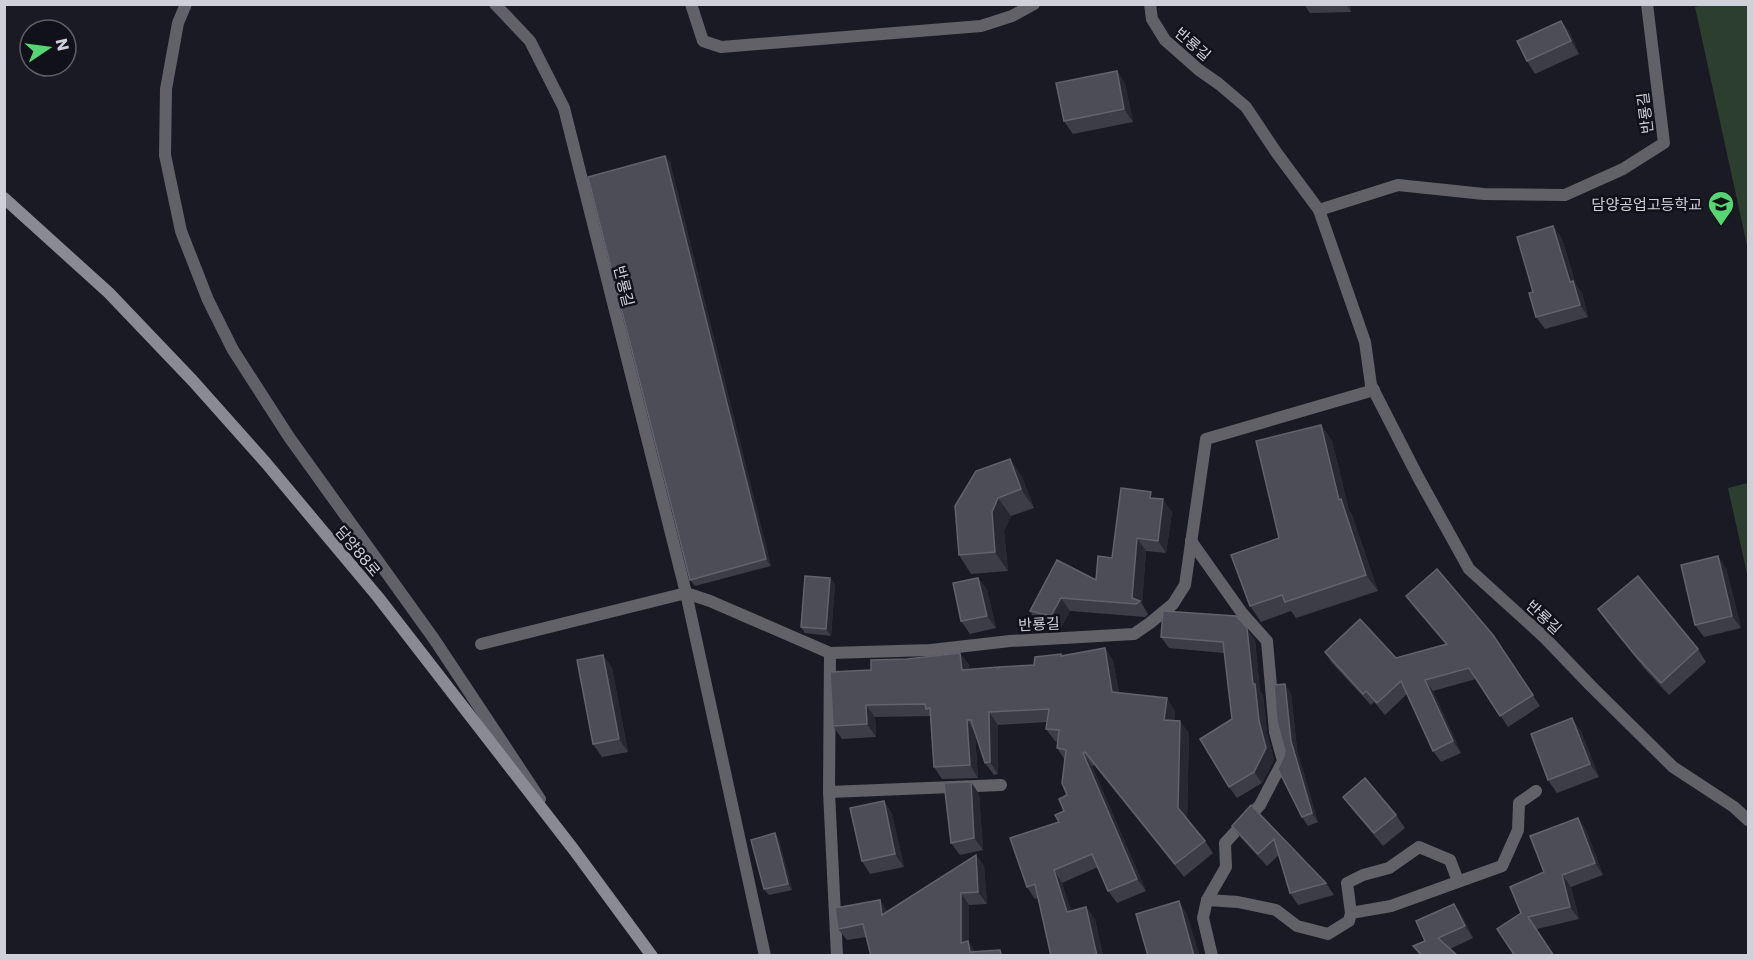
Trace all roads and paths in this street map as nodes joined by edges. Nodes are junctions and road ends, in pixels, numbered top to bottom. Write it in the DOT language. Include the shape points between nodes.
graph roads {
  1 [pos="186,4"];
  2 [pos="495,4"];
  3 [pos="691,4"];
  4 [pos="1034,4"];
  5 [pos="1150,4"];
  6 [pos="1647,4"];
  7 [pos="4,198"];
  8 [pos="1319,210"];
  9 [pos="1374,390"];
  10 [pos="1191,542"];
  11 [pos="686,593"];
  12 [pos="481,644"];
  13 [pos="830,653"];
  14 [pos="1001,785"];
  15 [pos="1536,791"];
  16 [pos="829,792"];
  17 [pos="1749,820"];
  18 [pos="574,850"];
  19 [pos="1458,881"];
  20 [pos="1207,900"];
  21 [pos="1351,913"];
  22 [pos="652,956"];
  23 [pos="765,956"];
  24 [pos="837,956"];
  25 [pos="1212,956"];
  1 -- 18 [label="street" via="178,23 166,89 165,155 181,231 208,300 233,350 284,428 434,639"];
  2 -- 11 [label="street, 반룡길" via="530,41 564,108"];
  3 -- 4 [label="street" via="703,41 721,47 981,26"];
  5 -- 8 [label="street, 반룡길" via="1152,19 1165,40 1246,107"];
  6 -- 8 [label="street, 반룡길" via="1664,143 1623,169 1565,195 1484,194 1398,185"];
  7 -- 18 [label="main road, 담양88로" via="109,293 266,463 378,597"];
  8 -- 9 [label="street, 반룡길" via="1365,342"];
  9 -- 10 [label="street, 반룡길" via="1206,439"];
  9 -- 17 [label="street, 반룡길" via="1470,569 1673,767"];
  10 -- 13 [label="street, 반룡길" via="1185,585 1173,604 1134,634 931,650"];
  10 -- 20 [label="street" via="1267,641 1275,732 1283,761 1260,805 1225,843 1226,867"];
  11 -- 12 [label="street"];
  11 -- 13 [label="street, 반룡길"];
  11 -- 23 [label="street, 반룡길"];
  13 -- 16 [label="street"];
  14 -- 16 [label="street"];
  15 -- 19 [label="street" via="1519,803 1518,830 1503,866"];
  16 -- 24 [label="street"];
  18 -- 22 [label="main road, 담양88로"];
  19 -- 21 [label="street" via="1391,906"];
  19 -- 21 [label="street" via="1450,860 1419,847 1389,868 1347,883"];
  20 -- 21 [label="street" via="1276,910 1297,926 1328,934 1349,921"];
  20 -- 25 [label="street" via="1203,918"];
}
